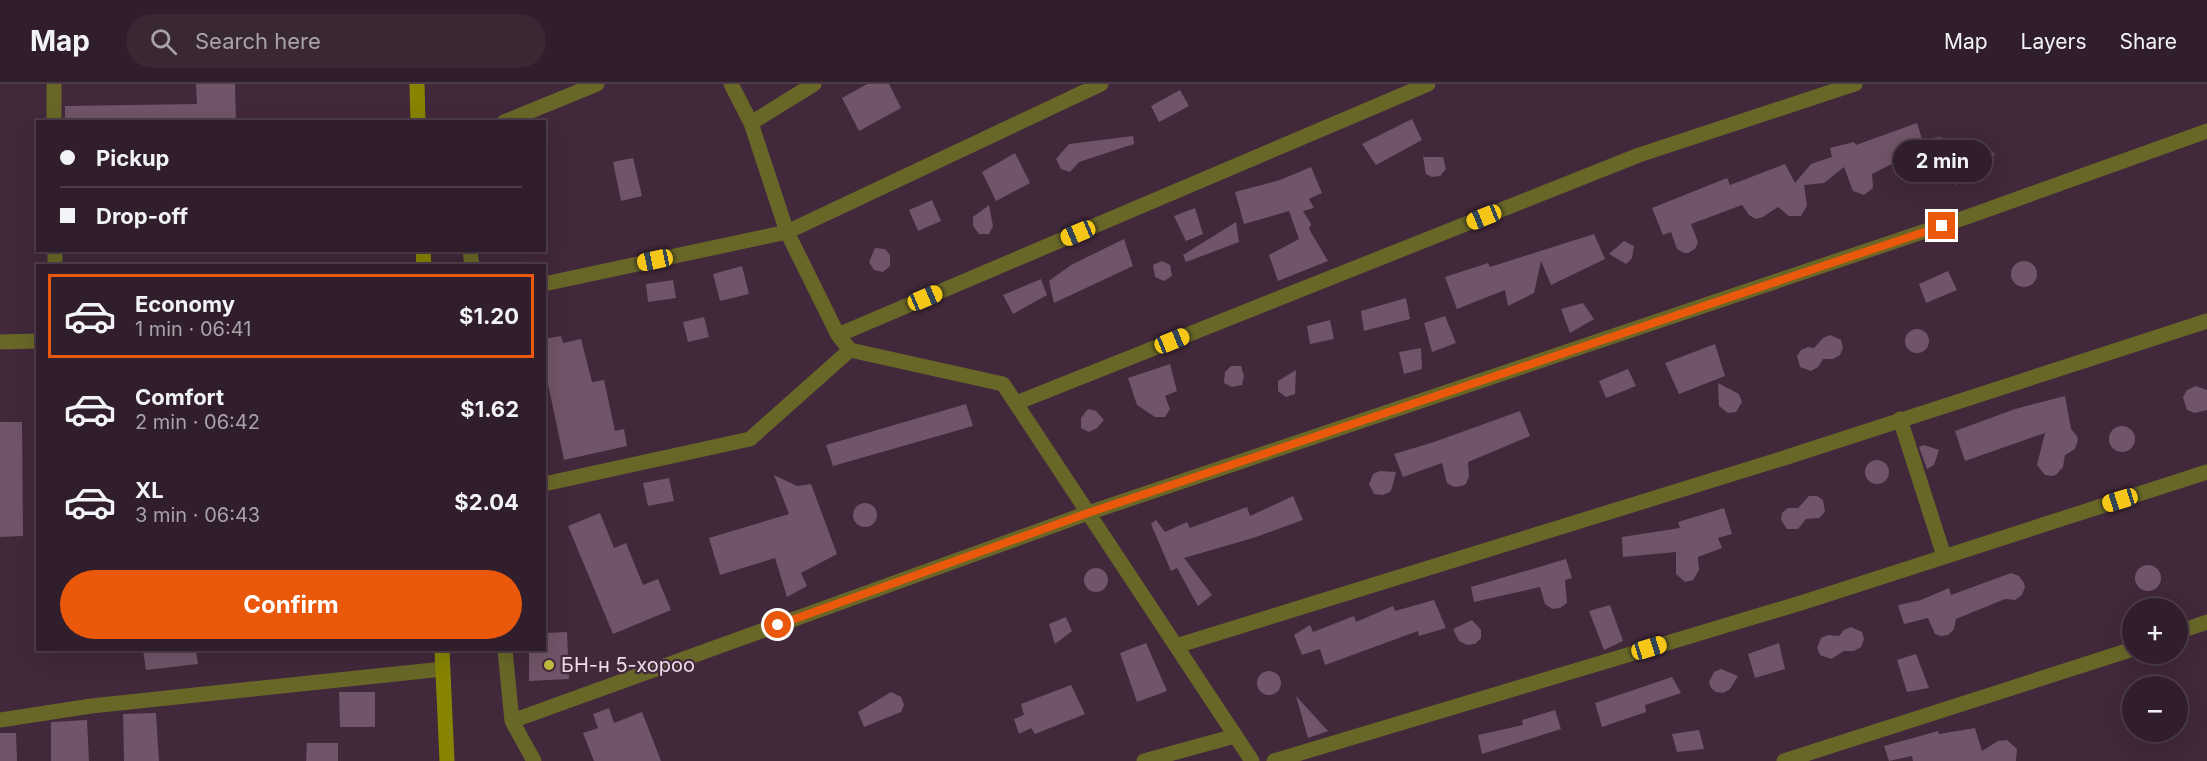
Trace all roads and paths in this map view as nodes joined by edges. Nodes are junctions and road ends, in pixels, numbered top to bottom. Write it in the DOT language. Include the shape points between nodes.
graph roads {
  1 [pos="54,84"];
  2 [pos="417,84"];
  3 [pos="597,84"];
  4 [pos="731,84"];
  5 [pos="814,84"];
  6 [pos="1101,84"];
  7 [pos="1428,84"];
  8 [pos="1855,84"];
  9 [pos="54,120"];
  10 [pos="418,120"];
  11 [pos="509,120"];
  12 [pos="751,123"];
  13 [pos="2207,131"];
  14 [pos="787,232"];
  15 [pos="546,284"];
  16 [pos="2207,321"];
  17 [pos="838,335"];
  18 [pos="36,341"];
  19 [pos="0,342"];
  20 [pos="850,350"];
  21 [pos="1016,403"];
  22 [pos="1899,419"];
  23 [pos="2207,472"];
  24 [pos="546,483"];
  25 [pos="1088,513"];
  26 [pos="1944,556"];
  27 [pos="2207,621"];
  28 [pos="2188,628"];
  29 [pos="1176,646"];
  30 [pos="442,651"];
  31 [pos="505,651"];
  32 [pos="2122,653"];
  33 [pos="443,669"];
  34 [pos="0,720"];
  35 [pos="512,721"];
  36 [pos="1235,736"];
  37 [pos="447,761"];
  38 [pos="534,761"];
  39 [pos="1144,761"];
  40 [pos="1252,761"];
  41 [pos="1274,761"];
  42 [pos="1784,761"];
  1 -- 9 [label="street"];
  2 -- 10 [label="main road"];
  3 -- 11 [label="street"];
  4 -- 12 [label="street"];
  5 -- 12 [label="street"];
  6 -- 14 [label="street"];
  7 -- 17 [label="street"];
  8 -- 21 [label="street" via="1639,155"];
  12 -- 14 [label="street"];
  13 -- 25 [label="street" via="1964,218"];
  14 -- 15 [label="street"];
  14 -- 17 [label="street"];
  16 -- 22 [label="street"];
  17 -- 20 [label="street"];
  18 -- 19 [label="street"];
  20 -- 21 [label="street" via="1003,384"];
  20 -- 24 [label="street" via="750,438"];
  21 -- 25 [label="street"];
  22 -- 26 [label="street"];
  22 -- 29 [label="street"];
  23 -- 26 [label="street"];
  25 -- 29 [label="street"];
  25 -- 35 [label="street"];
  26 -- 41 [label="street" via="1804,602"];
  27 -- 28 [label="street"];
  29 -- 36 [label="street"];
  30 -- 33 [label="main road"];
  31 -- 35 [label="street"];
  32 -- 42 [label="street"];
  33 -- 34 [label="street" via="91,706"];
  33 -- 37 [label="main road"];
  35 -- 38 [label="street"];
  36 -- 39 [label="street"];
  36 -- 40 [label="street"];
}
